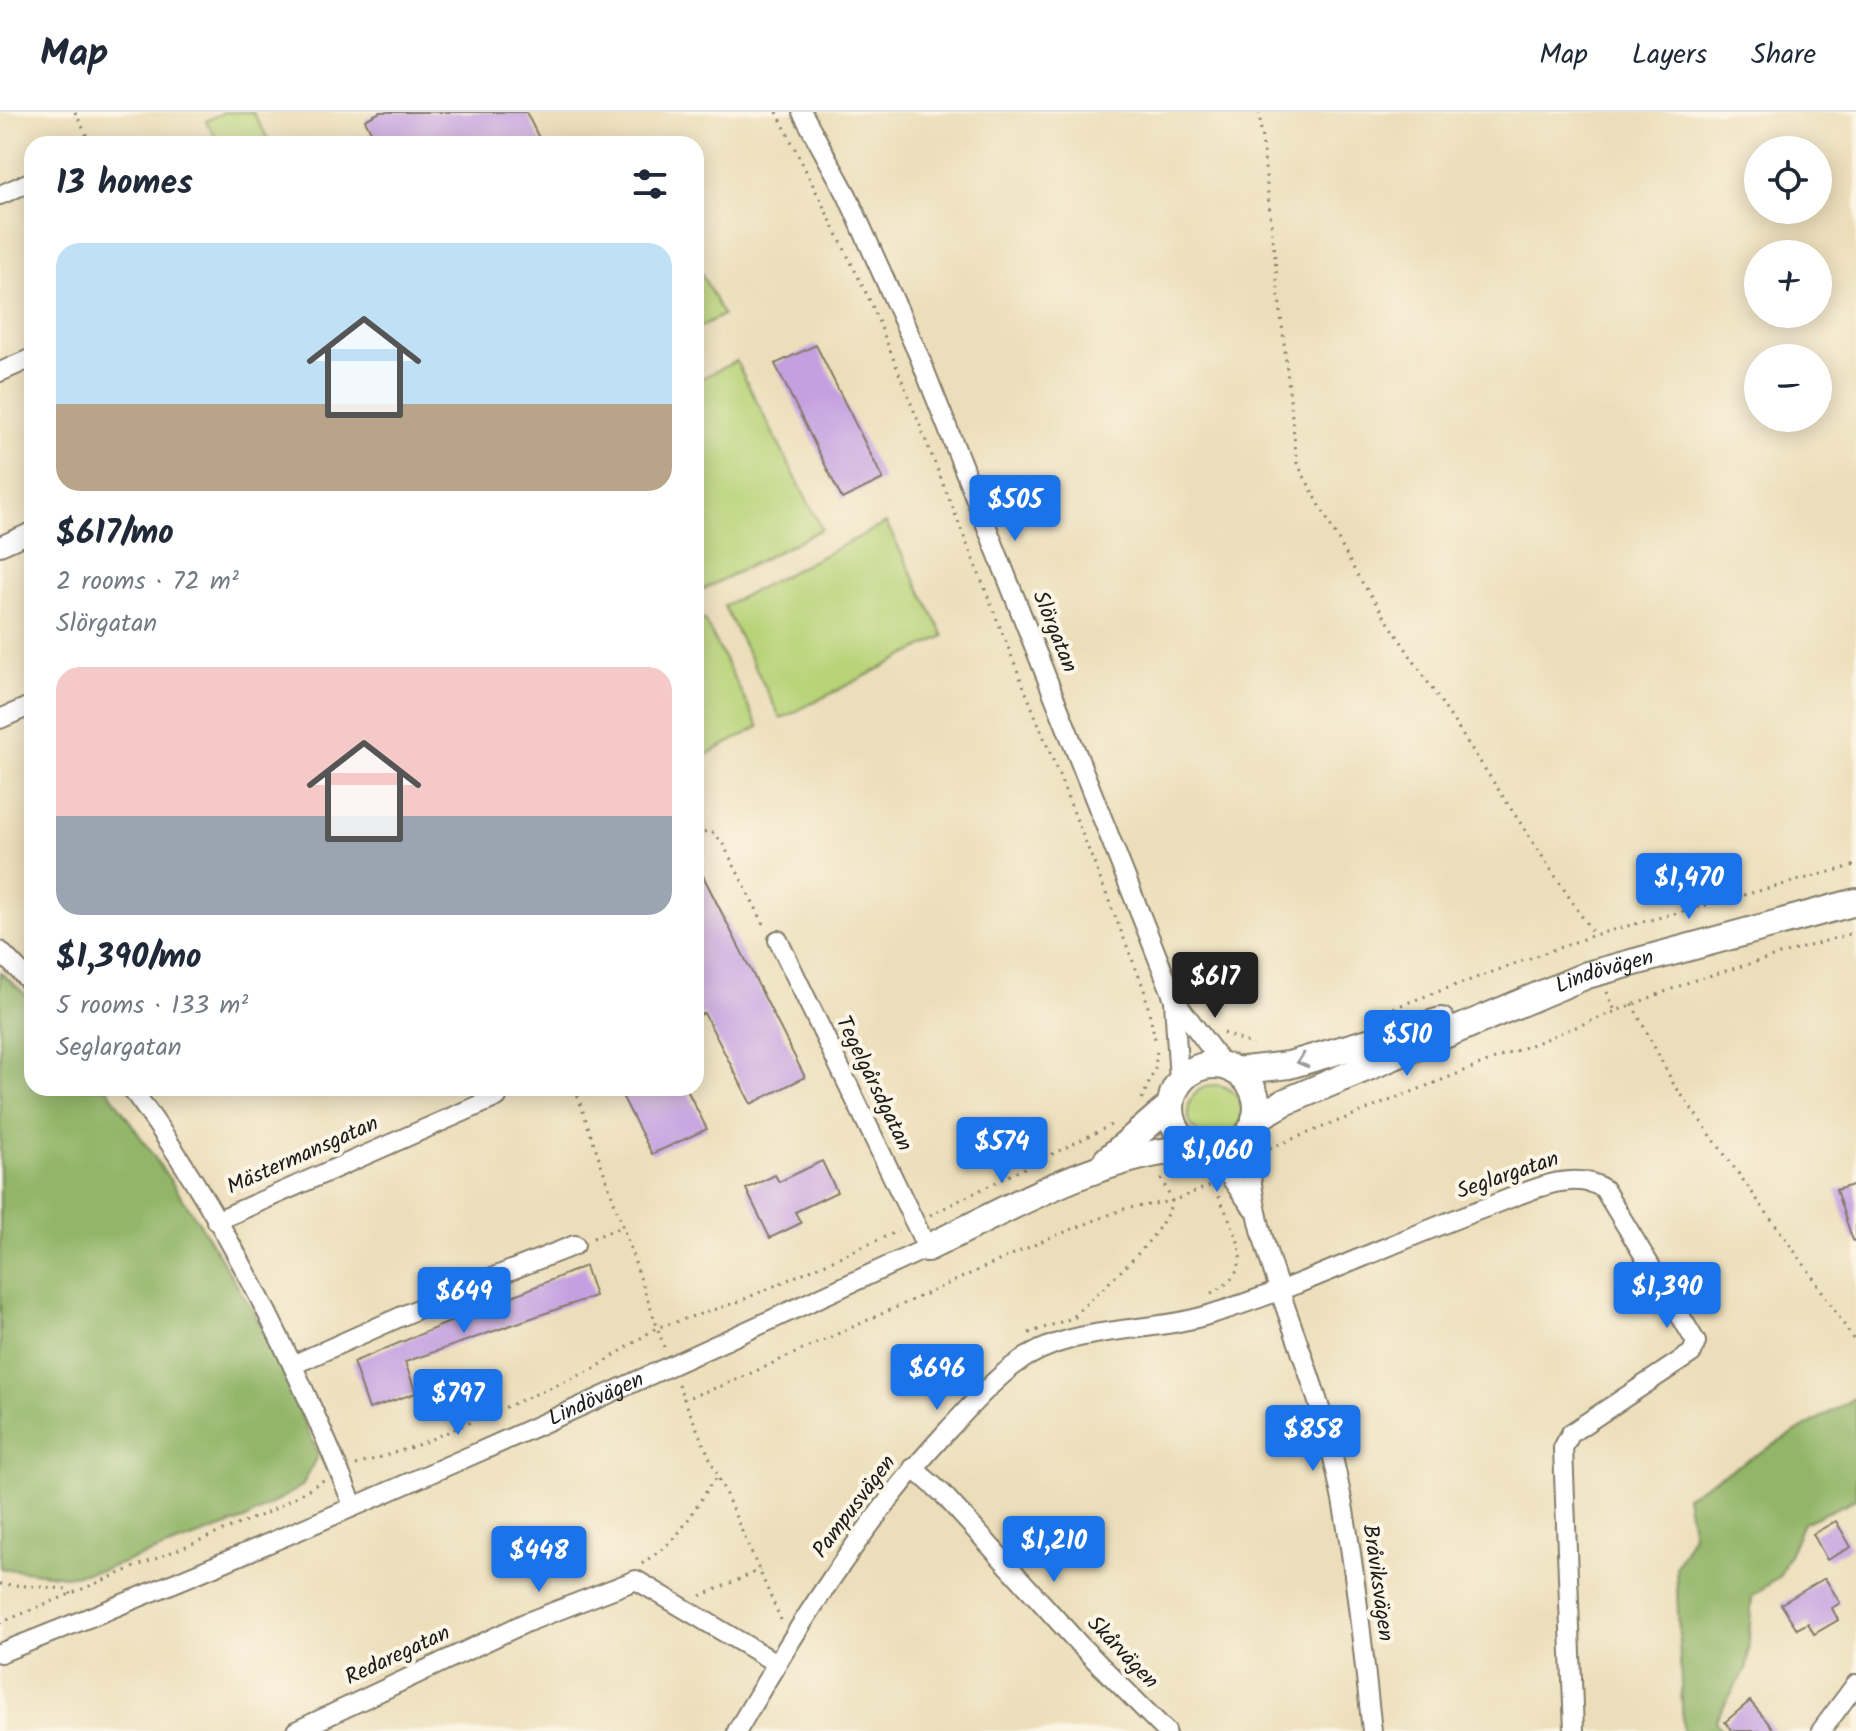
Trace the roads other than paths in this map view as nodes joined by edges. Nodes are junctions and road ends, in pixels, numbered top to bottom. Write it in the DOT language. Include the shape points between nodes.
graph roads {
  1 [pos="802,112"];
  2 [pos="24,184"];
  3 [pos="0,195"];
  4 [pos="24,362"];
  5 [pos="0,372"];
  6 [pos="24,536"];
  7 [pos="0,546"];
  8 [pos="24,708"];
  9 [pos="0,719"];
  10 [pos="1856,902"];
  11 [pos="778,940"];
  12 [pos="0,951"];
  13 [pos="24,961"];
  14 [pos="14,965"];
  15 [pos="24,976"];
  16 [pos="1538,993"];
  17 [pos="1174,999"];
  18 [pos="1230,1068"];
  19 [pos="1175,1093"];
  20 [pos="137,1096"];
  21 [pos="497,1097"];
  22 [pos="1252,1126"];
  23 [pos="1204,1149"];
  24 [pos="1097,1168"];
  25 [pos="1239,1174"];
  26 [pos="216,1221"];
  27 [pos="575,1245"];
  28 [pos="927,1248"];
  29 [pos="1282,1289"];
  30 [pos="295,1364"];
  31 [pos="913,1468"];
  32 [pos="353,1505"];
  33 [pos="0,1653"];
  34 [pos="776,1663"];
  35 [pos="1856,1684"];
  36 [pos="296,1731"];
  37 [pos="737,1731"];
  38 [pos="1166,1731"];
  39 [pos="1372,1731"];
  40 [pos="1574,1731"];
  41 [pos="1821,1731"];
  1 -- 17 [label="street, Slörgatan" via="847,195 919,356"];
  2 -- 3 [label="street"];
  4 -- 5 [label="street"];
  6 -- 7 [label="street"];
  8 -- 9 [label="street"];
  10 -- 16 [label="main road, Lindövägen"];
  11 -- 28 [label="street, Tegelgårsdgatan"];
  12 -- 14 [label="street"];
  13 -- 14 [label="street"];
  14 -- 15 [label="street"];
  16 -- 18 [label="main road, Lindövägen, one-way" via="1289,1065"];
  16 -- 22 [label="main road, Lindövägen" via="1285,1102"];
  17 -- 18 [label="street, Slörgatan"];
  17 -- 19 [label="street, Slörgatan"];
  18 -- 19 [label="main road" via="1200,1067"];
  18 -- 22 [label="main road" via="1253,1092"];
  19 -- 23 [label="main road" via="1176,1129"];
  19 -- 24 [label="main road, Lindövägen"];
  20 -- 26 [label="street, Mästermansgatan"];
  21 -- 26 [label="street, Mästermansgatan"];
  22 -- 23 [label="main road" via="1238,1143"];
  22 -- 25 [label="street"];
  23 -- 24 [label="main road, Lindövägen" via="1149,1153"];
  23 -- 25 [label="street, Bråviksvägen"];
  24 -- 28 [label="main road, Lindövägen"];
  25 -- 29 [label="street, Bråviksvägen"];
  26 -- 30 [label="street, Mästermansgatan"];
  27 -- 30 [label="street"];
  28 -- 32 [label="street, Lindövägen"];
  29 -- 31 [label="street, Pampusvägen" via="1208,1315 1077,1335 1041,1346 1010,1368"];
  29 -- 39 [label="street, Bråviksvägen" via="1324,1421 1346,1525"];
  29 -- 40 [label="street, Seglargatan" via="1491,1205 1574,1178 1604,1189 1696,1342 1692,1353 1571,1433 1563,1448"];
  30 -- 32 [label="street, Mästermansgatan"];
  31 -- 34 [label="street, Pampusvägen"];
  31 -- 38 [label="street, Skårvägen"];
  32 -- 33 [label="street, Lindövägen"];
  34 -- 36 [label="street, Redaregatan" via="636,1580 525,1623"];
  34 -- 37 [label="street, Pampusvägen"];
  35 -- 41 [label="street"];
}
